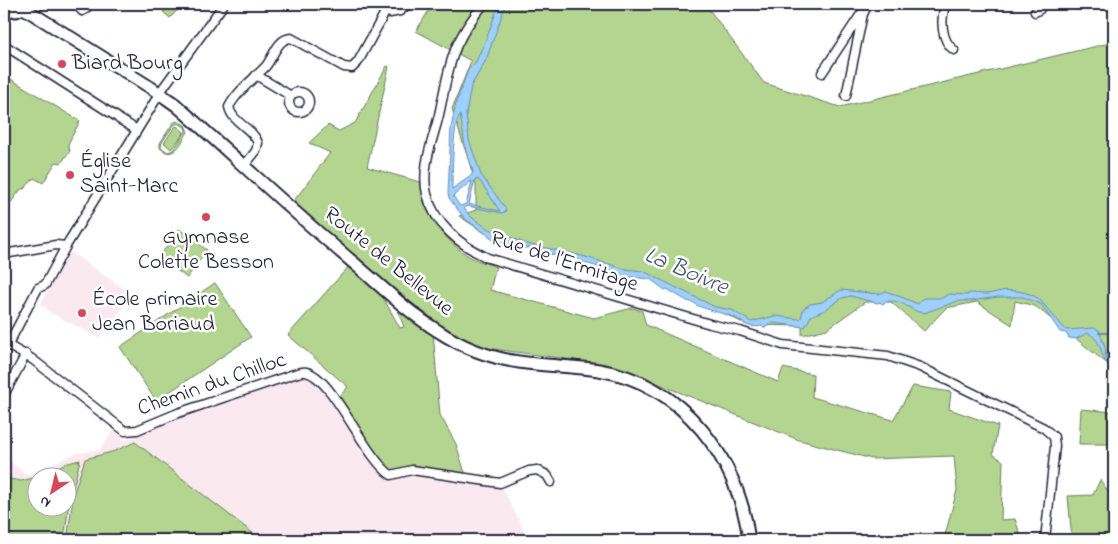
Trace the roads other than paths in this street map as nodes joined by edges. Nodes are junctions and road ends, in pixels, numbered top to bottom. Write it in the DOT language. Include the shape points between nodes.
graph roads {
  1 [pos="76,4"];
  2 [pos="87,4"];
  3 [pos="224,4"];
  4 [pos="377,4"];
  5 [pos="406,4"];
  6 [pos="484,4"];
  7 [pos="868,4"];
  8 [pos="946,4"];
  9 [pos="1038,4"];
  10 [pos="16,6"];
  11 [pos="387,9"];
  12 [pos="1034,12"];
  13 [pos="4,21"];
  14 [pos="4,45"];
  15 [pos="954,50"];
  16 [pos="822,73"];
  17 [pos="256,75"];
  18 [pos="160,93"];
  19 [pos="291,96"];
  20 [pos="846,96"];
  21 [pos="137,130"];
  22 [pos="244,166"];
  23 [pos="66,246"];
  24 [pos="4,254"];
  25 [pos="6,344"];
  26 [pos="26,354"];
  27 [pos="4,395"];
  28 [pos="552,482"];
  29 [pos="749,540"];
  30 [pos="1045,540"];
  1 -- 2 [label="street" via="82,11"];
  3 -- 18 [label="street"];
  4 -- 11 [label="street"];
  5 -- 11 [label="street" via="395,12"];
  6 -- 30 [label="street, Rue de l’Ermitage" via="467,26 450,61 426,172 427,194 444,226 476,252 644,306 783,345 888,356 920,367 1049,432 1054,437 1055,446"];
  7 -- 16 [label="street"];
  7 -- 20 [label="street" via="863,14"];
  8 -- 15 [label="street" via="943,14 946,43"];
  9 -- 12 [label="street" via="1040,9"];
  10 -- 13 [label="street"];
  10 -- 18 [label="street, Route de Bellevue"];
  11 -- 17 [label="street" via="352,68 286,38"];
  14 -- 21 [label="street"];
  17 -- 19 [label="street"];
  17 -- 22 [label="street" via="229,107 231,114 254,135 258,143"];
  18 -- 21 [label="street"];
  18 -- 22 [label="street, Route de Bellevue"];
  21 -- 23 [label="street"];
  22 -- 29 [label="street, Route de Bellevue" via="405,307 441,334 495,357 601,370 656,391 677,406 698,424 729,468 744,512"];
  23 -- 24 [label="street" via="56,244"];
  23 -- 25 [label="street"];
  25 -- 26 [label="street"];
  26 -- 27 [label="street"];
  26 -- 28 [label="street, Chemin du Chilloc" via="125,431 137,430 178,413 306,372 320,379 379,464 391,475 412,470 500,484 537,470"];
}
